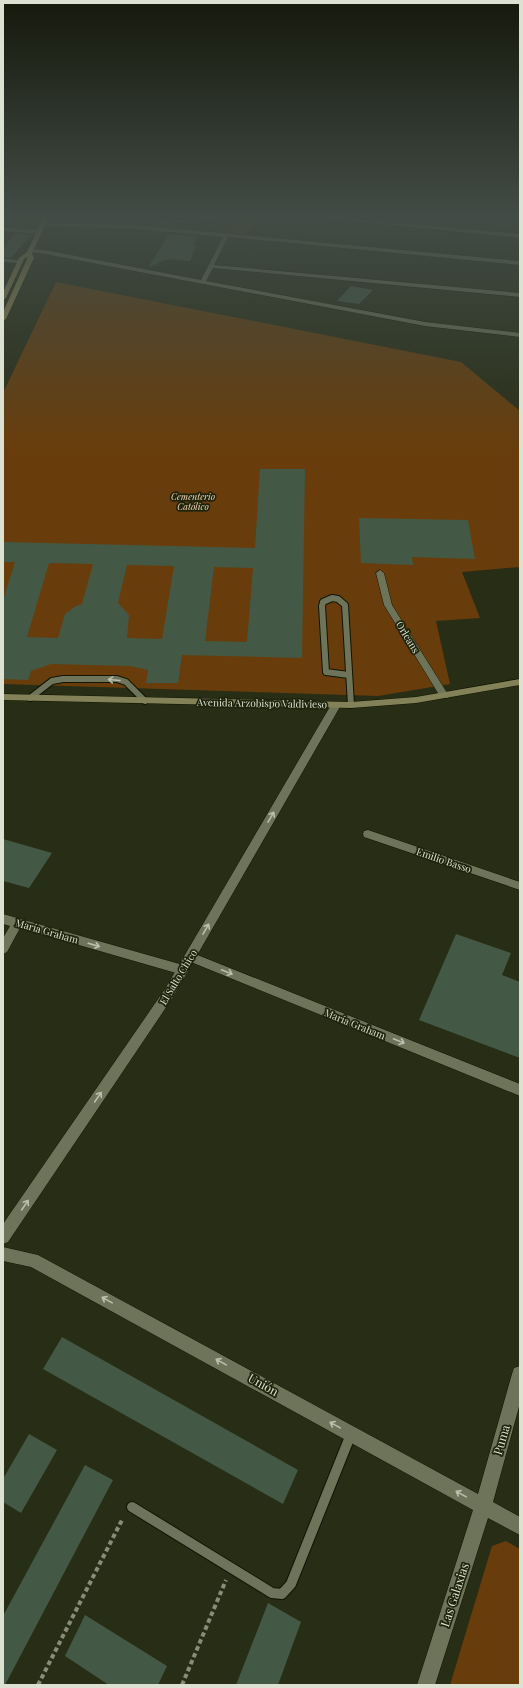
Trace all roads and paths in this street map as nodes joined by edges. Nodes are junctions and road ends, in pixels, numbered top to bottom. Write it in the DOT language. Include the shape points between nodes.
graph roads {
  1 [pos="14,295"];
  2 [pos="271,295"];
  3 [pos="3,319"];
  4 [pos="520,335"];
  5 [pos="380,574"];
  6 [pos="349,675"];
  7 [pos="520,682"];
  8 [pos="444,696"];
  9 [pos="3,697"];
  10 [pos="30,698"];
  11 [pos="144,701"];
  12 [pos="336,705"];
  13 [pos="351,705"];
  14 [pos="368,834"];
  15 [pos="520,886"];
  16 [pos="3,919"];
  17 [pos="17,923"];
  18 [pos="3,949"];
  19 [pos="190,957"];
  20 [pos="183,970"];
  21 [pos="520,1090"];
  22 [pos="3,1237"];
  23 [pos="3,1254"];
  24 [pos="520,1374"];
  25 [pos="351,1434"];
  26 [pos="483,1506"];
  27 [pos="132,1507"];
  28 [pos="520,1526"];
  29 [pos="231,1568"];
  30 [pos="38,1685"];
  31 [pos="182,1685"];
  32 [pos="426,1685"];
  1 -- 3 [label="main road"];
  2 -- 4 [label="street" via="425,324"];
  5 -- 8 [label="street, Orleans" via="388,605"];
  6 -- 6 [label="lane" via="344,601 326,599 322,606 326,672"];
  6 -- 13 [label="lane"];
  7 -- 8 [label="main road, Avenida Arzobispo Valdivieso"];
  8 -- 13 [label="main road, Avenida Arzobispo Valdivieso"];
  9 -- 10 [label="main road, Avenida Arzobispo Valdivieso"];
  10 -- 11 [label="main road, Avenida Arzobispo Valdivieso"];
  11 -- 10 [label="lane, one-way" via="126,682 117,679 52,681"];
  11 -- 12 [label="main road, Avenida Arzobispo Valdivieso"];
  12 -- 13 [label="main road, Avenida Arzobispo Valdivieso"];
  19 -- 12 [label="street, El Salto Chico, one-way"];
  14 -- 15 [label="street, Emilio Basso"];
  16 -- 17 [label="street, María Graham"];
  17 -- 18 [label="street"];
  17 -- 20 [label="street, María Graham, one-way"];
  19 -- 20 [label="street, El Salto Chico"];
  19 -- 21 [label="street, María Graham, one-way"];
  22 -- 20 [label="street, El Salto Chico, one-way"];
  25 -- 23 [label="street, Unión, one-way" via="33,1260"];
  24 -- 26 [label="street, Puma"];
  26 -- 25 [label="street, Unión, one-way"];
  25 -- 29 [label="lane" via="291,1584 282,1594 272,1594"];
  26 -- 28 [label="street, Unión"];
  26 -- 32 [label="street, Las Galaxias"];
  27 -- 29 [label="lane"];
  27 -- 30 [label="path" via="124,1515"];
  29 -- 31 [label="path"];
}
